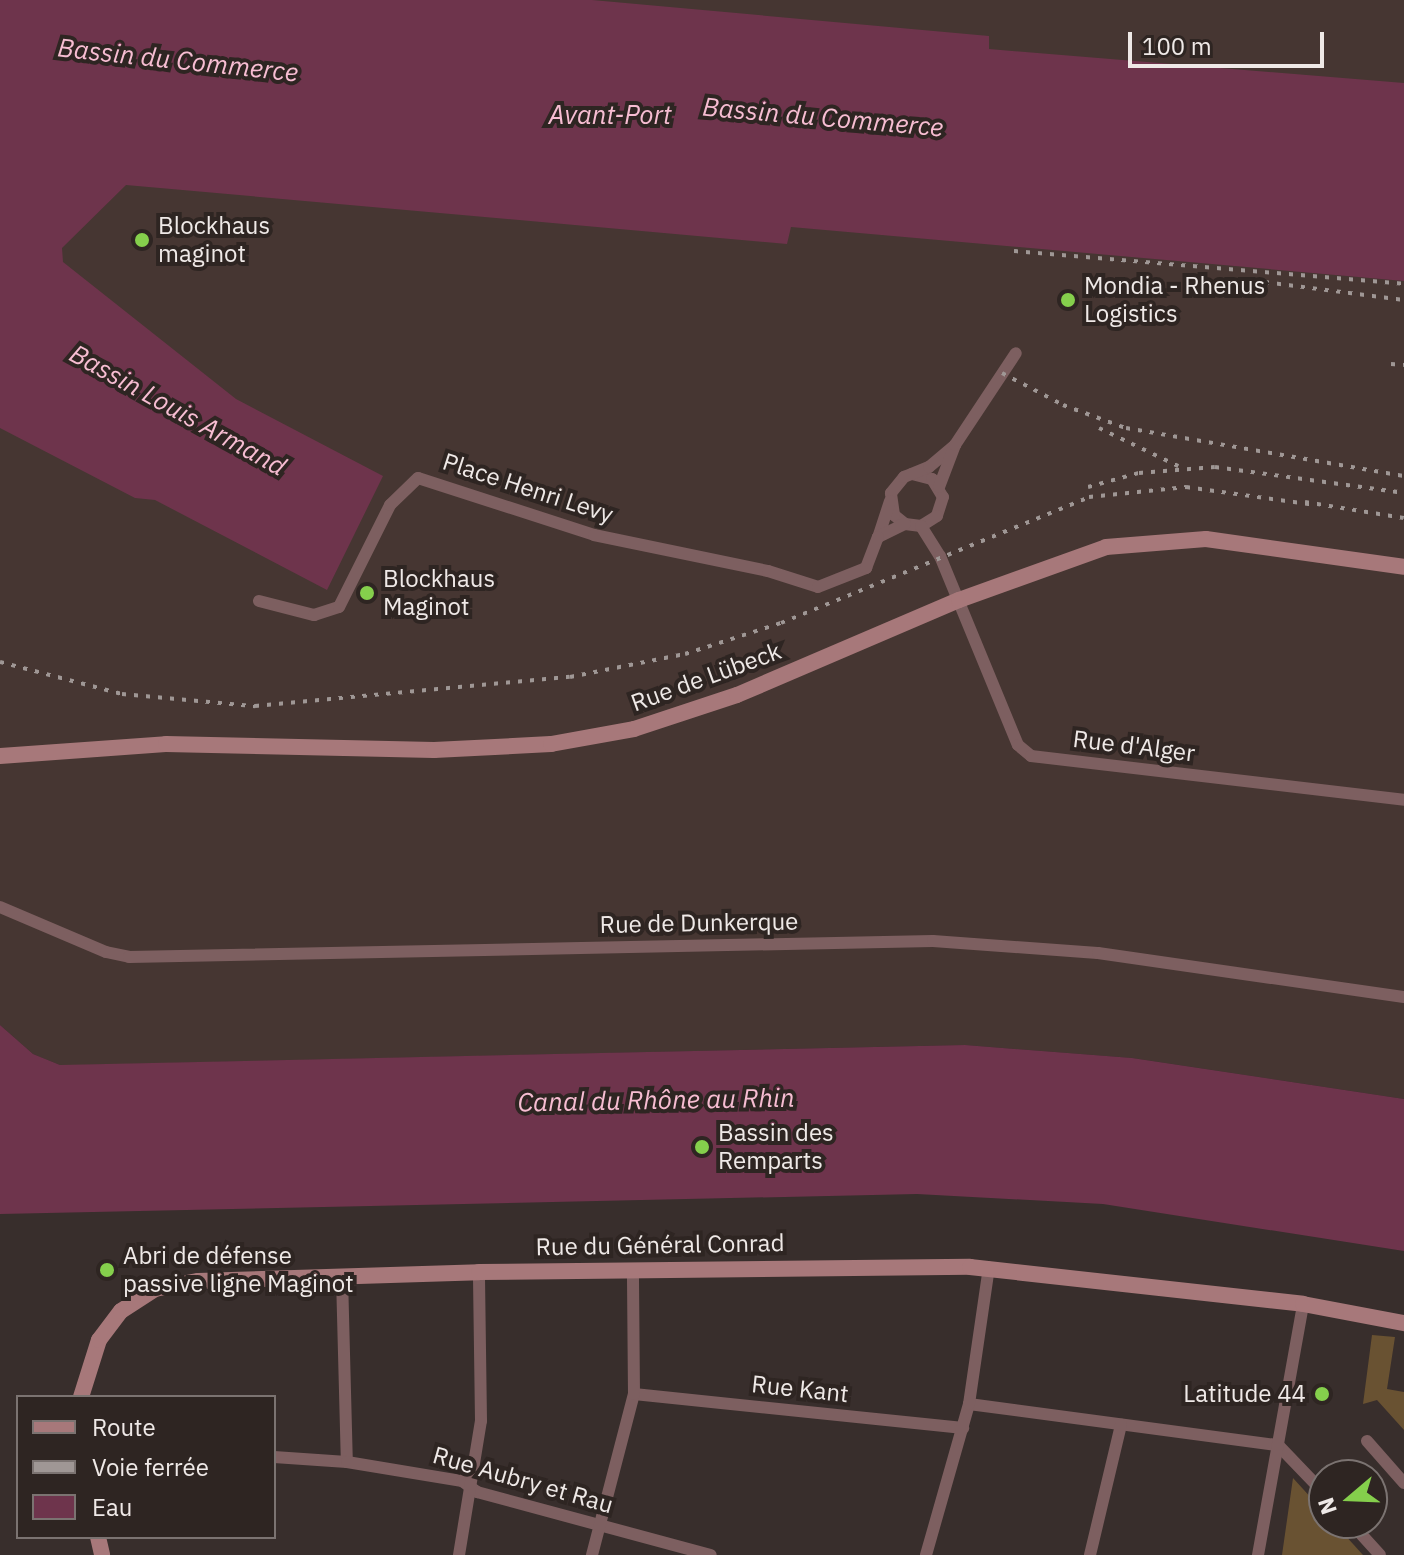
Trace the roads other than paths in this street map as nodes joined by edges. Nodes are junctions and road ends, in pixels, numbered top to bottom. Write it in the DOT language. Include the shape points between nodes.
graph roads {
  1 [pos="1016,353"];
  2 [pos="955,445"];
  3 [pos="912,474"];
  4 [pos="939,487"];
  5 [pos="890,501"];
  6 [pos="937,516"];
  7 [pos="905,524"];
  8 [pos="921,526"];
  9 [pos="878,537"];
  10 [pos="940,556"];
  11 [pos="1404,567"];
  12 [pos="959,600"];
  13 [pos="259,601"];
  14 [pos="0,756"];
  15 [pos="1404,800"];
  16 [pos="0,907"];
  17 [pos="1404,997"];
  18 [pos="989,1267"];
  19 [pos="633,1271"];
  20 [pos="479,1272"];
  21 [pos="342,1277"];
  22 [pos="1303,1304"];
  23 [pos="1404,1323"];
  24 [pos="634,1394"];
  25 [pos="81,1395"];
  26 [pos="969,1404"];
  27 [pos="1121,1425"];
  28 [pos="963,1428"];
  29 [pos="1367,1441"];
  30 [pos="1278,1445"];
  31 [pos="276,1457"];
  32 [pos="347,1462"];
  33 [pos="1308,1476"];
  34 [pos="1404,1483"];
  35 [pos="470,1487"];
  36 [pos="600,1525"];
  37 [pos="1366,1539"];
  38 [pos="459,1555"];
  39 [pos="592,1555"];
  40 [pos="711,1555"];
  41 [pos="926,1555"];
  42 [pos="1090,1555"];
  43 [pos="1258,1555"];
  44 [pos="1380,1555"];
  1 -- 2 [label="street"];
  2 -- 3 [label="street"];
  2 -- 4 [label="street"];
  3 -- 4 [label="street" via="922,474"];
  3 -- 5 [label="street" via="896,483"];
  4 -- 6 [label="street" via="943,497"];
  5 -- 7 [label="street"];
  5 -- 9 [label="street, Place Henri Levy"];
  6 -- 8 [label="street"];
  6 -- 10 [label="street"];
  7 -- 8 [label="street"];
  7 -- 9 [label="street"];
  8 -- 10 [label="street"];
  9 -- 13 [label="street, Place Henri Levy" via="866,568 818,587 768,571 594,535 418,478 390,505 339,607 314,615"];
  10 -- 12 [label="street, Rue d'Alger"];
  11 -- 12 [label="main road, Rue de Lübeck" via="1237,541 1153,540 1106,547"];
  12 -- 14 [label="main road, Rue de Lübeck" via="737,695 592,738 479,750 166,744"];
  12 -- 15 [label="street, Rue d'Alger" via="1018,745 1031,756"];
  16 -- 17 [label="street, Rue de Dunkerque" via="129,957 933,941 1098,953"];
  18 -- 19 [label="main road, Rue du Général Conrad"];
  18 -- 22 [label="main road, Rue du Général Conrad"];
  18 -- 26 [label="street"];
  19 -- 20 [label="main road, Rue du Général Conrad"];
  19 -- 24 [label="street"];
  20 -- 21 [label="main road, Rue du Général Conrad"];
  20 -- 35 [label="street" via="481,1413"];
  21 -- 25 [label="main road, Rue du Général Conrad" via="198,1281 155,1289 132,1302 106,1329 89,1361"];
  21 -- 32 [label="street"];
  22 -- 23 [label="main road, Rue du Général Conrad"];
  22 -- 30 [label="street"];
  24 -- 28 [label="street, Rue Kant"];
  24 -- 36 [label="street"];
  26 -- 27 [label="street"];
  26 -- 28 [label="street"];
  27 -- 30 [label="street"];
  27 -- 42 [label="street"];
  28 -- 41 [label="street"];
  29 -- 34 [label="street"];
  30 -- 33 [label="street"];
  30 -- 43 [label="street"];
  31 -- 32 [label="street, Rue Aubry et Rau"];
  32 -- 35 [label="street, Rue Aubry et Rau" via="462,1481"];
  35 -- 36 [label="street, Rue Aubry et Rau"];
  35 -- 38 [label="street"];
  36 -- 39 [label="street"];
  36 -- 40 [label="street, Rue Aubry et Rau"];
  37 -- 44 [label="street"];
}
